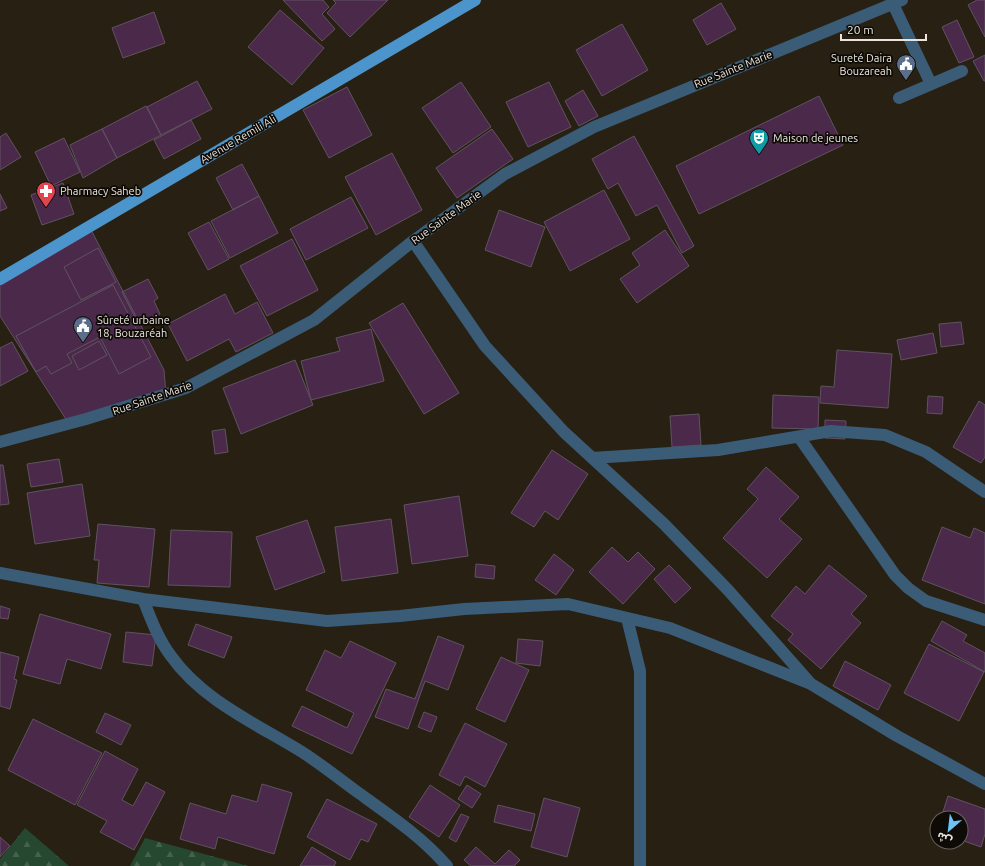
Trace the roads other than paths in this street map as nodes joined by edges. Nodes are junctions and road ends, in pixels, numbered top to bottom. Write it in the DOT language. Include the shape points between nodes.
graph roads {
  1 [pos="475,0"];
  2 [pos="897,2"];
  3 [pos="962,71"];
  4 [pos="931,84"];
  5 [pos="899,98"];
  6 [pos="413,241"];
  7 [pos="0,279"];
  8 [pos="799,436"];
  9 [pos="0,442"];
  10 [pos="592,458"];
  11 [pos="985,492"];
  12 [pos="0,573"];
  13 [pos="143,599"];
  14 [pos="627,618"];
  15 [pos="985,620"];
  16 [pos="811,684"];
  17 [pos="985,784"];
  18 [pos="447,866"];
  19 [pos="640,866"];
  1 -- 7 [label="main road, Avenue Remili Ali"];
  2 -- 4 [label="street"];
  2 -- 6 [label="street, Rue Sainte Marie" via="594,127 505,174"];
  3 -- 4 [label="street"];
  4 -- 5 [label="street"];
  6 -- 9 [label="street, Rue Sainte Marie" via="314,320 186,388"];
  6 -- 10 [label="street" via="485,346 564,432"];
  8 -- 10 [label="street" via="718,450"];
  8 -- 11 [label="street" via="830,431 886,435 926,452"];
  8 -- 15 [label="street" via="895,575 908,588 926,600"];
  10 -- 16 [label="street" via="664,524"];
  12 -- 13 [label="street"];
  13 -- 14 [label="street" via="327,621 464,609 568,604"];
  13 -- 18 [label="street" via="159,638 172,658 192,680 233,712 303,752 403,824"];
  14 -- 16 [label="street" via="670,628"];
  14 -- 19 [label="street" via="640,671"];
  16 -- 17 [label="street" via="897,736"];
}
